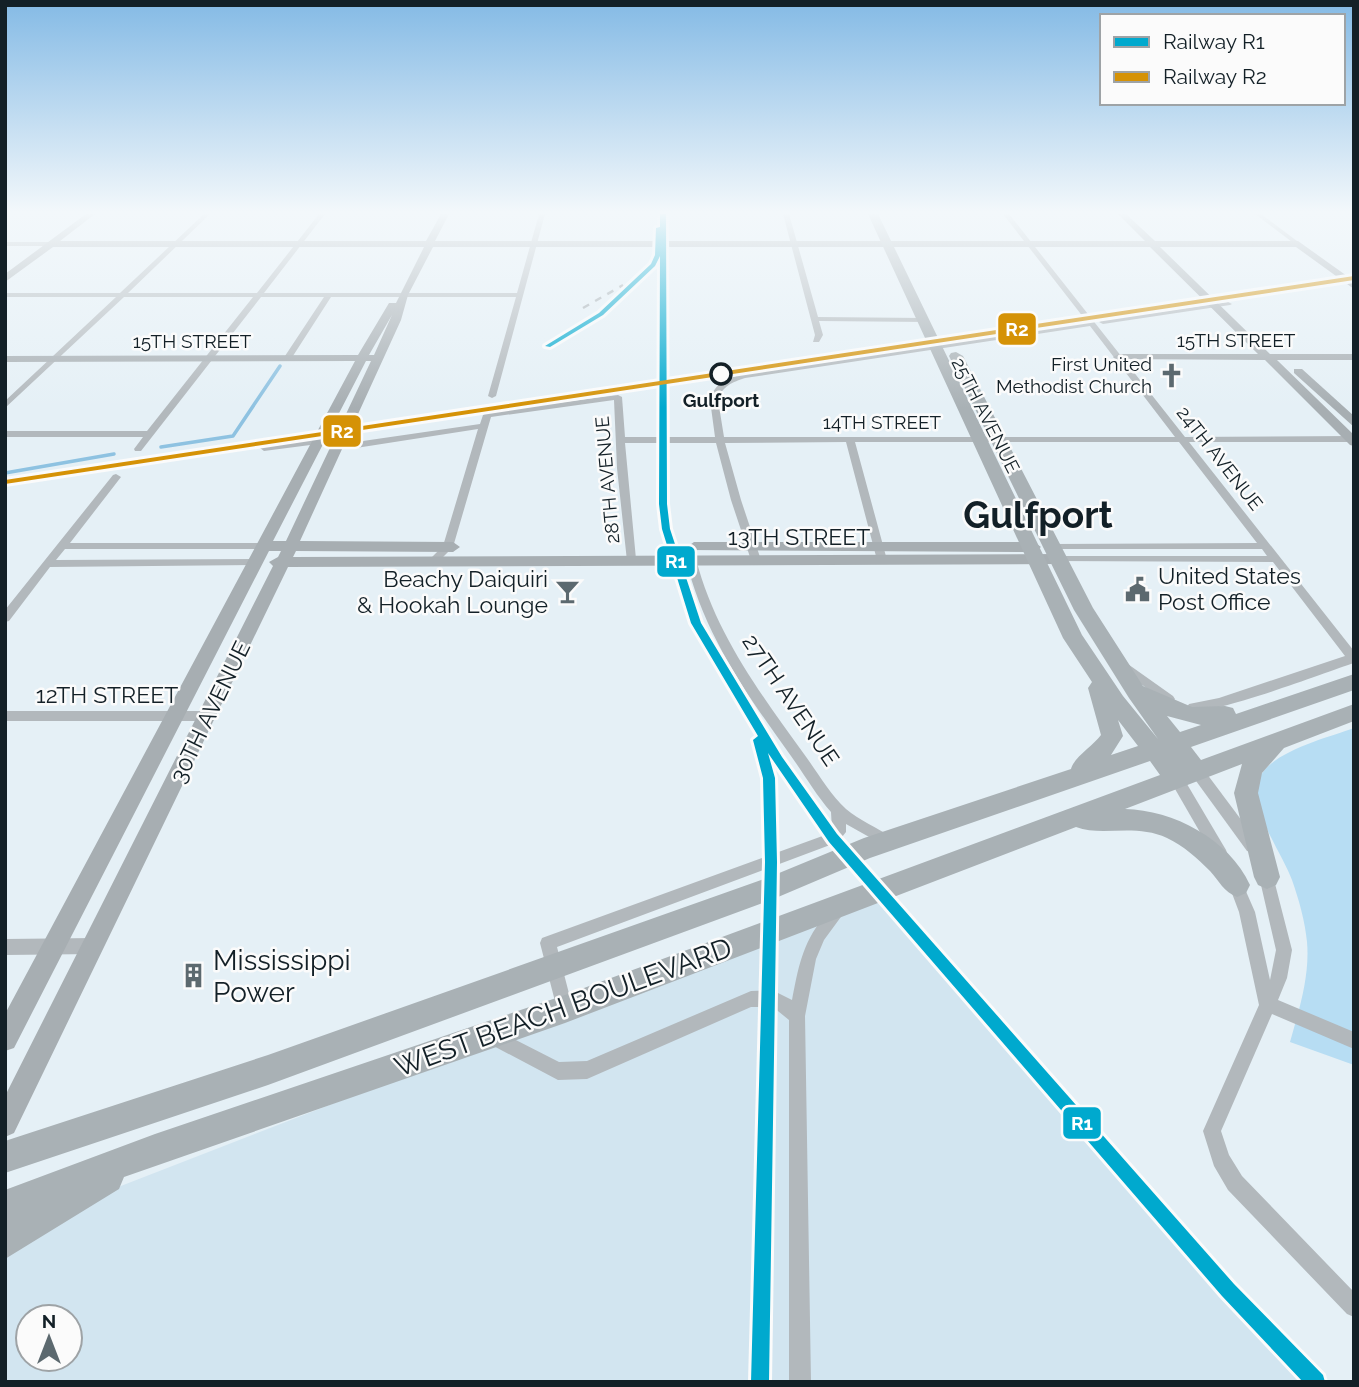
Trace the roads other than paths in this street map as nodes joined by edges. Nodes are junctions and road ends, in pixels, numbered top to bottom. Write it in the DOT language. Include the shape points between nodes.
graph roads {
  1 [pos="138,279"];
  2 [pos="271,279"];
  3 [pos="412,279"];
  4 [pos="524,279"];
  5 [pos="804,279"];
  6 [pos="907,279"];
  7 [pos="910,279"];
  8 [pos="1056,279"];
  9 [pos="1188,279"];
  10 [pos="1202,279"];
  11 [pos="5,295"];
  12 [pos="121,295"];
  13 [pos="258,295"];
  14 [pos="329,295"];
  15 [pos="403,295"];
  16 [pos="520,295"];
  17 [pos="1228,304"];
  18 [pos="1214,305"];
  19 [pos="816,319"];
  20 [pos="924,320"];
  21 [pos="1103,322"];
  22 [pos="1091,324"];
  23 [pos="816,340"];
  24 [pos="943,345"];
  25 [pos="1119,357"];
  26 [pos="1267,357"];
  27 [pos="1283,357"];
  28 [pos="1354,357"];
  29 [pos="362,358"];
  30 [pos="379,358"];
  31 [pos="5,359"];
  32 [pos="55,359"];
  33 [pos="210,359"];
  34 [pos="287,359"];
  35 [pos="492,396"];
  36 [pos="618,397"];
  37 [pos="5,406"];
  38 [pos="1317,406"];
  39 [pos="1340,410"];
  40 [pos="485,420"];
  41 [pos="1354,423"];
  42 [pos="5,434"];
  43 [pos="150,434"];
  44 [pos="1183,439"];
  45 [pos="620,440"];
  46 [pos="719,440"];
  47 [pos="850,440"];
  48 [pos="981,440"];
  49 [pos="999,440"];
  50 [pos="1353,440"];
  51 [pos="318,441"];
  52 [pos="341,444"];
  53 [pos="264,448"];
  54 [pos="138,449"];
  55 [pos="116,477"];
  56 [pos="62,546"];
  57 [pos="165,546"];
  58 [pos="1267,546"];
  59 [pos="449,547"];
  60 [pos="632,553"];
  61 [pos="753,553"];
  62 [pos="880,553"];
  63 [pos="1034,553"];
  64 [pos="1056,553"];
  65 [pos="260,554"];
  66 [pos="288,554"];
  67 [pos="435,559"];
  68 [pos="691,559"];
  69 [pos="1276,559"];
  70 [pos="48,564"];
  71 [pos="154,564"];
  72 [pos="5,618"];
  73 [pos="1109,652"];
  74 [pos="1354,658"];
  75 [pos="1091,666"];
  76 [pos="1354,672"];
  77 [pos="1354,682"];
  78 [pos="1136,691"];
  79 [pos="1354,712"];
  80 [pos="5,716"];
  81 [pos="174,716"];
  82 [pos="208,716"];
  83 [pos="1279,740"];
  84 [pos="1163,745"];
  85 [pos="1186,774"];
  86 [pos="1066,779"];
  87 [pos="838,809"];
  88 [pos="1057,822"];
  89 [pos="887,841"];
  90 [pos="750,869"];
  91 [pos="1267,877"];
  92 [pos="1237,885"];
  93 [pos="843,905"];
  94 [pos="55,946"];
  95 [pos="96,946"];
  96 [pos="5,947"];
  97 [pos="553,967"];
  98 [pos="1267,1004"];
  99 [pos="565,1009"];
  100 [pos="797,1016"];
  101 [pos="488,1034"];
  102 [pos="5,1039"];
  103 [pos="1354,1041"];
  104 [pos="5,1124"];
  105 [pos="155,1150"];
  106 [pos="5,1157"];
  107 [pos="5,1206"];
  108 [pos="5,1242"];
  109 [pos="1354,1307"];
  110 [pos="800,1382"];
  1 -- 12 [label="street"];
  2 -- 13 [label="street"];
  3 -- 15 [label="street, 30TH AVENUE"];
  4 -- 16 [label="street"];
  5 -- 19 [label="street"];
  6 -- 20 [label="main road, 25TH AVENUE"];
  7 -- 24 [label="main road, 25TH AVENUE"];
  8 -- 22 [label="street, 24TH AVENUE"];
  9 -- 18 [label="street"];
  10 -- 17 [label="street"];
  11 -- 12 [label="street"];
  12 -- 13 [label="street"];
  12 -- 32 [label="street"];
  13 -- 14 [label="street"];
  13 -- 33 [label="street"];
  14 -- 15 [label="street"];
  14 -- 34 [label="street"];
  15 -- 16 [label="street"];
  15 -- 29 [label="street, 30TH AVENUE" via="390,308"];
  15 -- 30 [label="street, 30TH AVENUE"];
  16 -- 35 [label="street"];
  17 -- 18 [label="street"];
  17 -- 27 [label="street"];
  18 -- 21 [label="street"];
  18 -- 26 [label="street"];
  19 -- 20 [label="street"];
  19 -- 23 [label="street"];
  20 -- 24 [label="main road, 25TH AVENUE"];
  22 -- 24 [label="street"];
  22 -- 25 [label="street, 24TH AVENUE"];
  24 -- 46 [label="street" via="732,380 714,394"];
  24 -- 48 [label="main road, 25TH AVENUE"];
  24 -- 49 [label="main road, 25TH AVENUE"];
  25 -- 26 [label="street, 15TH STREET"];
  25 -- 44 [label="street, 24TH AVENUE"];
  26 -- 27 [label="street, 15TH STREET"];
  26 -- 38 [label="street"];
  27 -- 28 [label="street, 15TH STREET"];
  27 -- 39 [label="street"];
  29 -- 30 [label="street, 15TH STREET"];
  29 -- 34 [label="street, 15TH STREET"];
  29 -- 51 [label="street, 30TH AVENUE"];
  30 -- 52 [label="street, 30TH AVENUE"];
  31 -- 32 [label="street, 15TH STREET"];
  32 -- 33 [label="street, 15TH STREET"];
  32 -- 37 [label="street"];
  33 -- 34 [label="street, 15TH STREET"];
  33 -- 43 [label="street"];
  36 -- 40 [label="street"];
  36 -- 45 [label="street, 28TH AVENUE"];
  38 -- 39 [label="street"];
  38 -- 50 [label="street"];
  39 -- 41 [label="street"];
  40 -- 52 [label="street"];
  40 -- 59 [label="street"];
  42 -- 43 [label="street"];
  43 -- 54 [label="street"];
  44 -- 49 [label="street, 14TH STREET"];
  44 -- 50 [label="street, 14TH STREET"];
  44 -- 58 [label="street, 24TH AVENUE"];
  45 -- 46 [label="street, 14TH STREET"];
  45 -- 60 [label="street, 28TH AVENUE"];
  46 -- 47 [label="street, 14TH STREET"];
  46 -- 61 [label="street"];
  47 -- 48 [label="street, 14TH STREET"];
  47 -- 62 [label="street"];
  48 -- 49 [label="street, 14TH STREET"];
  48 -- 63 [label="main road, 25TH AVENUE"];
  49 -- 64 [label="main road, 25TH AVENUE"];
  51 -- 52 [label="street"];
  51 -- 53 [label="street"];
  51 -- 65 [label="street, 30TH AVENUE"];
  52 -- 66 [label="street, 30TH AVENUE"];
  55 -- 56 [label="street"];
  56 -- 57 [label="street, 13TH STREET"];
  56 -- 70 [label="street"];
  57 -- 65 [label="street, 13TH STREET"];
  57 -- 71 [label="street"];
  58 -- 64 [label="street, 13TH STREET"];
  58 -- 69 [label="street, 24TH AVENUE"];
  59 -- 60 [label="street, 13TH STREET"];
  59 -- 66 [label="street, 13TH STREET"];
  59 -- 67 [label="street"];
  60 -- 61 [label="street, 13TH STREET"];
  60 -- 67 [label="street, 13TH STREET"];
  60 -- 68 [label="street, 13TH STREET"];
  61 -- 62 [label="street, 13TH STREET"];
  61 -- 68 [label="street, 13TH STREET"];
  62 -- 63 [label="street, 13TH STREET"];
  63 -- 64 [label="street, 13TH STREET"];
  63 -- 75 [label="main road, 25TH AVENUE"];
  64 -- 69 [label="street, 13TH STREET"];
  64 -- 73 [label="main road, 25TH AVENUE"];
  65 -- 66 [label="street, 13TH STREET"];
  65 -- 71 [label="street, 13TH STREET"];
  65 -- 81 [label="street, 30TH AVENUE"];
  66 -- 67 [label="street, 13TH STREET"];
  66 -- 82 [label="street, 30TH AVENUE"];
  68 -- 87 [label="street, 27TH AVENUE" via="695,582 712,620 749,684"];
  69 -- 74 [label="street, 24TH AVENUE"];
  70 -- 71 [label="street, 13TH STREET"];
  70 -- 72 [label="street"];
  73 -- 74 [label="street" via="1161,695 1182,705 1204,707"];
  73 -- 78 [label="main road, 25TH AVENUE"];
  75 -- 84 [label="main road" via="1115,702"];
  75 -- 86 [label="main road" via="1112,736 1099,755"];
  76 -- 78 [label="main road" via="1207,719 1181,713"];
  77 -- 84 [label="main road, WEST BEACH BOULEVARD"];
  78 -- 84 [label="main road, 25TH AVENUE"];
  79 -- 83 [label="main road, WEST BEACH BOULEVARD"];
  80 -- 81 [label="street, 12TH STREET"];
  81 -- 82 [label="street, 12TH STREET"];
  81 -- 94 [label="street, 30TH AVENUE"];
  82 -- 95 [label="street, 30TH AVENUE"];
  83 -- 85 [label="main road, WEST BEACH BOULEVARD"];
  83 -- 91 [label="main road" via="1251,769 1246,793"];
  84 -- 85 [label="main road"];
  84 -- 86 [label="main road, WEST BEACH BOULEVARD"];
  85 -- 88 [label="main road, WEST BEACH BOULEVARD"];
  85 -- 91 [label="street" via="1251,843"];
  85 -- 92 [label="street"];
  86 -- 89 [label="main road, WEST BEACH BOULEVARD"];
  87 -- 89 [label="street, 27TH AVENUE"];
  87 -- 90 [label="street" via="839,832 833,838"];
  88 -- 92 [label="main road" via="1123,817 1166,826 1201,846"];
  88 -- 93 [label="main road, WEST BEACH BOULEVARD"];
  89 -- 97 [label="main road, WEST BEACH BOULEVARD"];
  90 -- 97 [label="street" via="548,943"];
  91 -- 98 [label="street" via="1284,950 1279,978"];
  92 -- 98 [label="street" via="1257,949"];
  93 -- 99 [label="main road, WEST BEACH BOULEVARD"];
  93 -- 100 [label="street" via="808,958"];
  94 -- 95 [label="street"];
  94 -- 96 [label="street"];
  94 -- 102 [label="street, 30TH AVENUE"];
  95 -- 104 [label="street, 30TH AVENUE"];
  97 -- 99 [label="street"];
  97 -- 106 [label="main road, WEST BEACH BOULEVARD" via="268,1070"];
  98 -- 103 [label="street"];
  98 -- 109 [label="street" via="1212,1131 1221,1159 1236,1183"];
  99 -- 101 [label="main road, WEST BEACH BOULEVARD"];
  100 -- 101 [label="street" via="768,996 751,999 587,1070 572,1072 558,1071"];
  100 -- 110 [label="street"];
  101 -- 105 [label="main road, WEST BEACH BOULEVARD"];
  105 -- 107 [label="main road, WEST BEACH BOULEVARD"];
  105 -- 108 [label="main road"];
}
